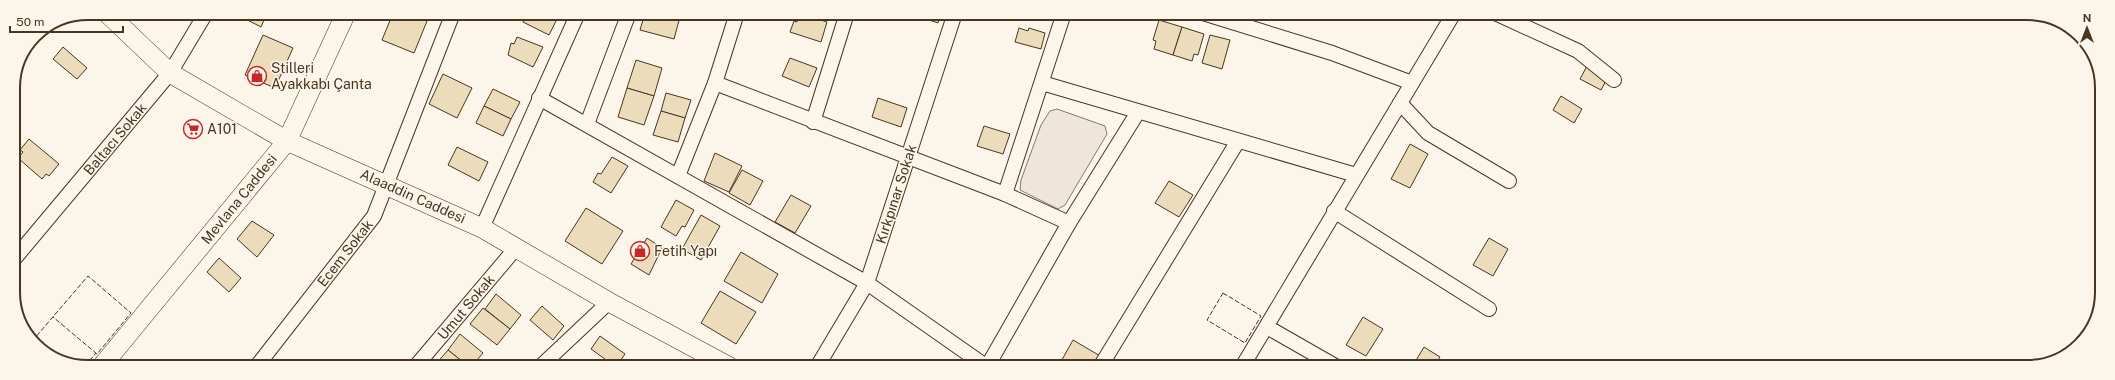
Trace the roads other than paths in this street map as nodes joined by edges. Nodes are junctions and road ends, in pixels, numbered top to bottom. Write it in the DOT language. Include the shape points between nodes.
graph roads {
  1 [pos="114,20"];
  2 [pos="202,20"];
  3 [pos="343,20"];
  4 [pos="450,20"];
  5 [pos="575,20"];
  6 [pos="626,20"];
  7 [pos="735,20"];
  8 [pos="845,20"];
  9 [pos="953,20"];
  10 [pos="1062,20"];
  11 [pos="1226,20"];
  12 [pos="1450,20"];
  13 [pos="1508,20"];
  14 [pos="170,73"];
  15 [pos="1614,80"];
  16 [pos="715,83"];
  17 [pos="1042,83"];
  18 [pos="1412,83"];
  19 [pos="539,98"];
  20 [pos="1400,103"];
  21 [pos="1138,112"];
  22 [pos="813,122"];
  23 [pos="587,124"];
  24 [pos="287,141"];
  25 [pos="1238,141"];
  26 [pos="908,158"];
  27 [pos="1356,175"];
  28 [pos="678,176"];
  29 [pos="1509,180"];
  30 [pos="385,183"];
  31 [pos="1005,194"];
  32 [pos="1334,211"];
  33 [pos="1069,222"];
  34 [pos="482,228"];
  35 [pos="516,248"];
  36 [pos="20,252"];
  37 [pos="867,283"];
  38 [pos="609,302"];
  39 [pos="1490,309"];
  40 [pos="1267,327"];
  41 [pos="107,360"];
  42 [pos="262,360"];
  43 [pos="421,360"];
  44 [pos="547,360"];
  45 [pos="711,360"];
  46 [pos="821,360"];
  47 [pos="977,360"];
  48 [pos="991,360"];
  49 [pos="1104,360"];
  50 [pos="1246,360"];
  51 [pos="1325,360"];
  1 -- 14 [label="street, Alaaddin Caddesi"];
  2 -- 14 [label="street, Baltacı Sokak"];
  3 -- 24 [label="street, Mevlana Caddesi"];
  4 -- 30 [label="street, Ecem Sokak"];
  5 -- 19 [label="street"];
  6 -- 23 [label="street"];
  7 -- 16 [label="street"];
  8 -- 22 [label="street"];
  9 -- 26 [label="street, Kırkpınar Sokak"];
  10 -- 17 [label="street"];
  11 -- 18 [label="street" via="1332,53"];
  12 -- 18 [label="street"];
  13 -- 15 [label="street" via="1578,51"];
  14 -- 24 [label="street, Alaaddin Caddesi"];
  14 -- 36 [label="street, Baltacı Sokak"];
  16 -- 22 [label="street"];
  16 -- 28 [label="street"];
  17 -- 21 [label="street"];
  17 -- 31 [label="street"];
  18 -- 20 [label="street"];
  19 -- 23 [label="street"];
  19 -- 34 [label="street"];
  20 -- 27 [label="street"];
  20 -- 29 [label="street" via="1428,133"];
  21 -- 25 [label="street"];
  21 -- 33 [label="street"];
  22 -- 26 [label="street"];
  23 -- 28 [label="street"];
  24 -- 30 [label="street, Alaaddin Caddesi"];
  24 -- 41 [label="street, Mevlana Caddesi"];
  25 -- 27 [label="street"];
  25 -- 49 [label="street"];
  26 -- 31 [label="street"];
  26 -- 37 [label="street, Kırkpınar Sokak"];
  27 -- 32 [label="street"];
  28 -- 37 [label="street"];
  30 -- 34 [label="street, Alaaddin Caddesi"];
  30 -- 42 [label="street, Ecem Sokak" via="374,216"];
  31 -- 33 [label="street"];
  32 -- 39 [label="street"];
  32 -- 40 [label="street"];
  33 -- 48 [label="street"];
  34 -- 35 [label="street, Alaaddin Caddesi"];
  35 -- 38 [label="street, Alaaddin Caddesi"];
  35 -- 43 [label="street, Umut Sokak"];
  37 -- 46 [label="street, Kırkpınar Sokak"];
  37 -- 47 [label="street"];
  38 -- 44 [label="street"];
  38 -- 45 [label="street, Alaaddin Caddesi"];
  40 -- 50 [label="street"];
  40 -- 51 [label="street"];
}
